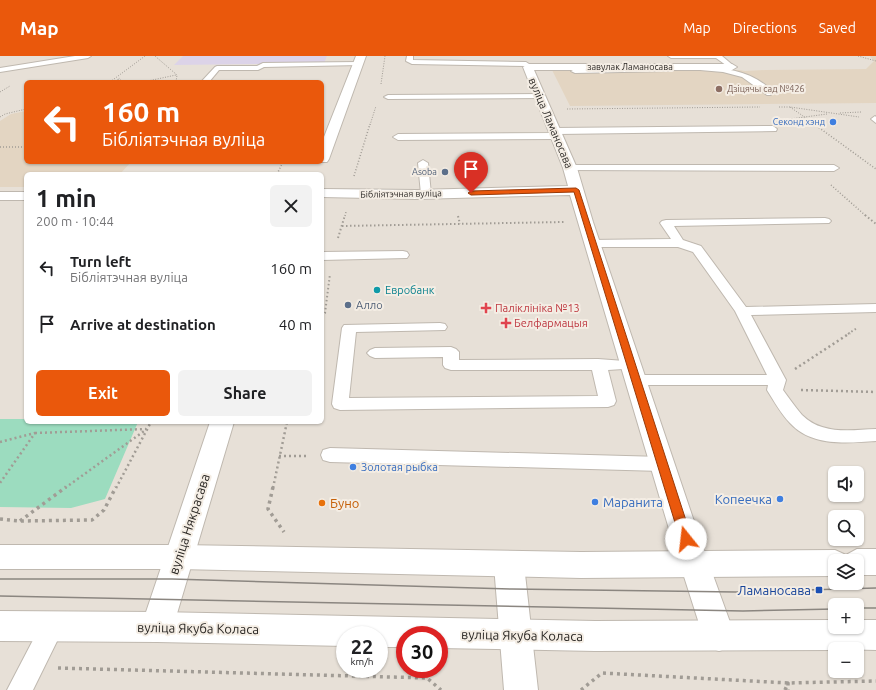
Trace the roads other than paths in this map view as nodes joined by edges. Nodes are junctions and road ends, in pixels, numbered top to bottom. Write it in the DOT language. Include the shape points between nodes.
graph roads {
  1 [pos="88,56"];
  2 [pos="410,56"];
  3 [pos="258,58"];
  4 [pos="280,58"];
  5 [pos="360,60"];
  6 [pos="526,62"];
  7 [pos="681,67"];
  8 [pos="732,67"];
  9 [pos="0,70"];
  10 [pos="666,70"];
  11 [pos="575,71"];
  12 [pos="207,80"];
  13 [pos="770,93"];
  14 [pos="540,96"];
  15 [pos="388,97"];
  16 [pos="772,129"];
  17 [pos="556,133"];
  18 [pos="398,137"];
  19 [pos="326,139"];
  20 [pos="324,149"];
  21 [pos="423,163"];
  22 [pos="570,168"];
  23 [pos="834,168"];
  24 [pos="576,190"];
  25 [pos="324,193"];
  26 [pos="426,194"];
  27 [pos="0,196"];
  28 [pos="24,196"];
  29 [pos="825,221"];
  30 [pos="593,243"];
  31 [pos="680,243"];
  32 [pos="403,255"];
  33 [pos="324,256"];
  34 [pos="876,308"];
  35 [pos="742,311"];
  36 [pos="440,328"];
  37 [pos="376,354"];
  38 [pos="598,364"];
  39 [pos="634,372"];
  40 [pos="777,385"];
  41 [pos="221,424"];
  42 [pos="876,435"];
  43 [pos="330,455"];
  44 [pos="662,464"];
  45 [pos="0,557"];
  46 [pos="179,558"];
  47 [pos="864,562"];
  48 [pos="876,562"];
  49 [pos="828,563"];
  50 [pos="509,565"];
  51 [pos="694,565"];
  52 [pos="0,626"];
  53 [pos="52,626"];
  54 [pos="157,627"];
  55 [pos="876,635"];
  56 [pos="516,636"];
  57 [pos="719,636"];
  58 [pos="20,690"];
  59 [pos="521,690"];
  1 -- 9 [label="lane"];
  2 -- 6 [label="lane" via="409,60 412,62"];
  3 -- 4 [label="lane"];
  5 -- 12 [label="lane" via="263,65 258,68 217,68"];
  5 -- 19 [label="street"];
  6 -- 10 [label="street, завулак Ламаносава" via="621,63"];
  6 -- 14 [label="street, вуліца Ламаносава"];
  7 -- 8 [label="street, завулак Ламаносава"];
  7 -- 8 [label="lane" via="671,56 718,56"];
  7 -- 10 [label="street, завулак Ламаносава"];
  10 -- 11 [label="lane"];
  10 -- 13 [label="lane" via="709,69 735,72 744,75"];
  14 -- 15 [label="lane"];
  14 -- 17 [label="street, вуліца Ламаносава"];
  16 -- 17 [label="lane"];
  17 -- 18 [label="lane"];
  17 -- 22 [label="street, вуліца Ламаносава"];
  19 -- 20 [label="street"];
  21 -- 26 [label="lane"];
  22 -- 23 [label="lane"];
  22 -- 24 [label="street, вуліца Ламаносава"];
  24 -- 26 [label="street, Бібліятэчная вуліца"];
  24 -- 30 [label="street, вуліца Ламаносава"];
  25 -- 26 [label="street, Бібліятэчная вуліца"];
  27 -- 28 [label="street"];
  29 -- 31 [label="lane" via="666,223"];
  30 -- 31 [label="lane"];
  30 -- 39 [label="street, вуліца Ламаносава"];
  31 -- 35 [label="lane" via="697,249"];
  32 -- 33 [label="lane"];
  34 -- 35 [label="lane"];
  35 -- 40 [label="lane"];
  36 -- 38 [label="lane" via="349,328 340,404 608,401"];
  37 -- 38 [label="lane" via="451,352 451,365"];
  38 -- 39 [label="lane"];
  39 -- 40 [label="lane"];
  39 -- 44 [label="street, вуліца Ламаносава"];
  40 -- 42 [label="lane" via="797,420 813,431 826,436"];
  41 -- 46 [label="street, вуліца Някрасава"];
  43 -- 44 [label="lane"];
  44 -- 51 [label="street, вуліца Ламаносава"];
  45 -- 46 [label="street"];
  46 -- 50 [label="street"];
  46 -- 54 [label="street, вуліца Някрасава"];
  47 -- 48 [label="street"];
  49 -- 51 [label="street"];
  50 -- 51 [label="street"];
  50 -- 56 [label="street"];
  51 -- 57 [label="street, вуліца Ламаносава"];
  52 -- 53 [label="street, вуліца Якуба Коласа"];
  53 -- 54 [label="street, вуліца Якуба Коласа"];
  53 -- 58 [label="lane"];
  54 -- 56 [label="street, вуліца Якуба Коласа"];
  55 -- 57 [label="street, вуліца Якуба Коласа"];
  56 -- 57 [label="street, вуліца Якуба Коласа"];
  56 -- 59 [label="street"];
}
